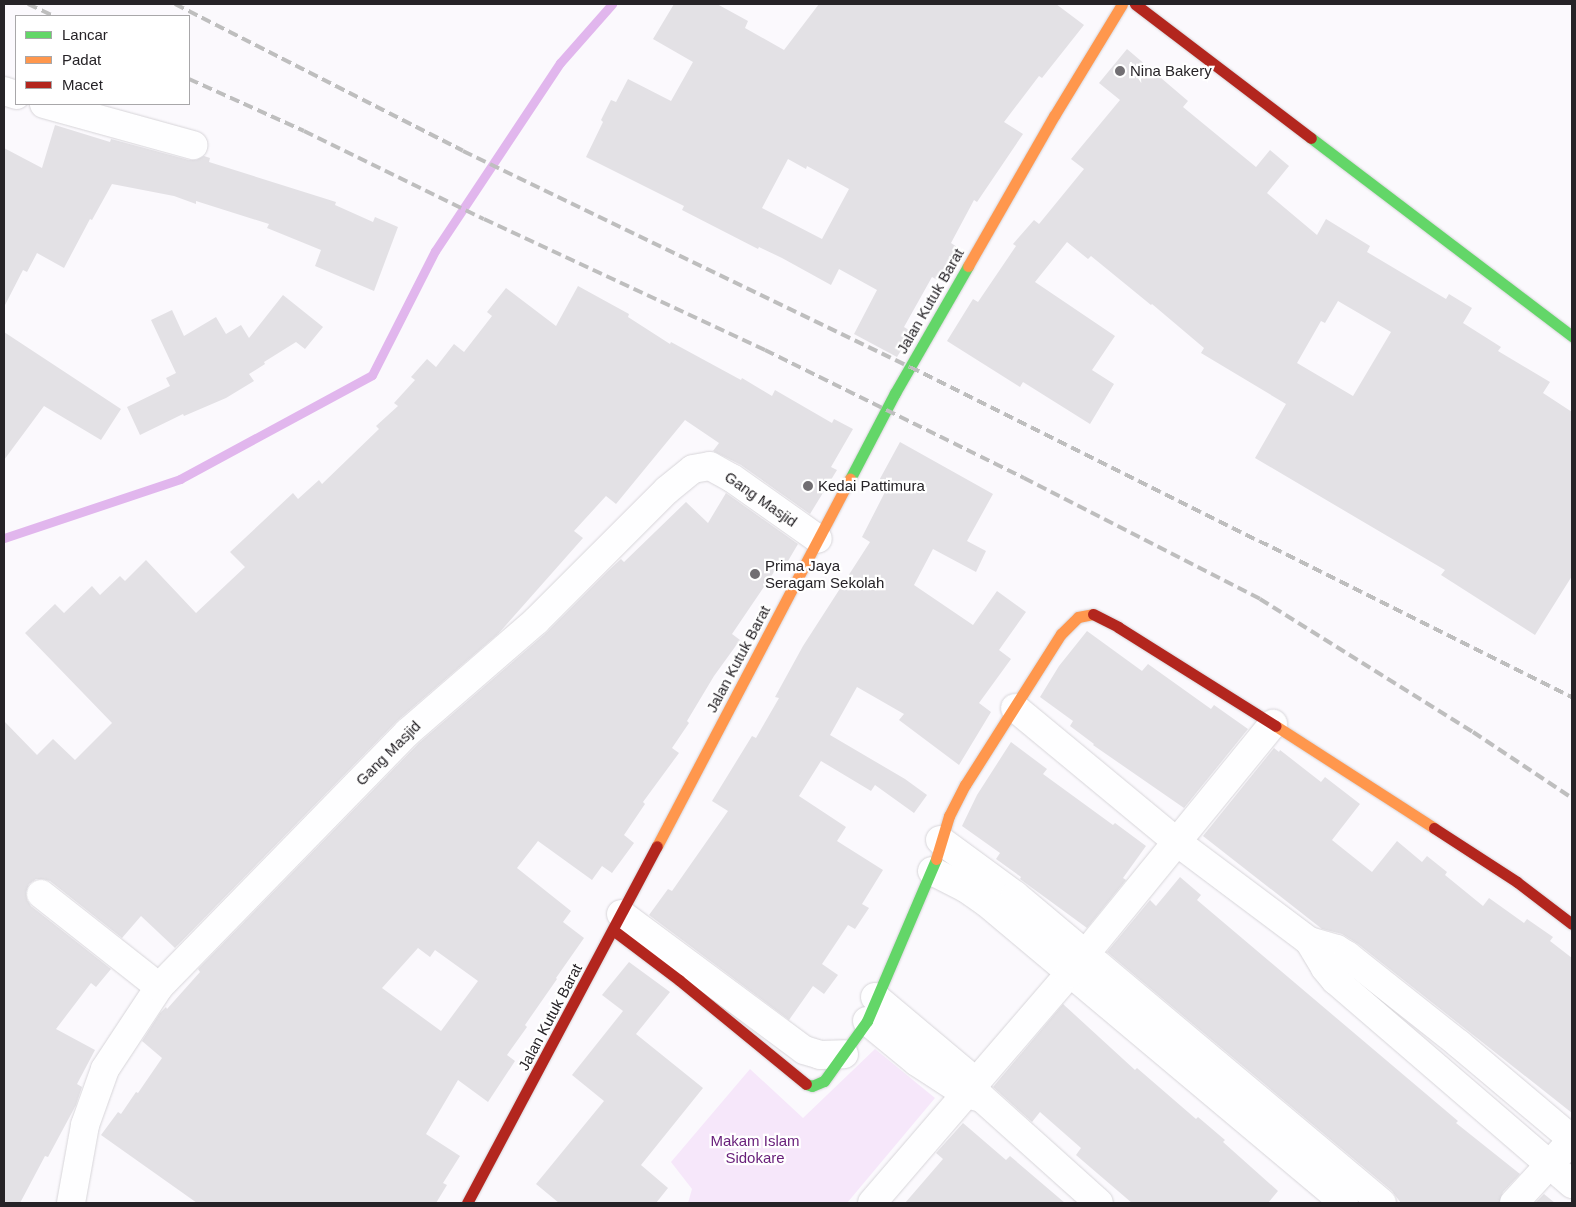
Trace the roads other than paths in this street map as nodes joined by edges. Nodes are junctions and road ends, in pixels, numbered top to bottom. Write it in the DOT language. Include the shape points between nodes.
graph roads {
  1 [pos="1122,4"];
  2 [pos="1135,4"];
  3 [pos="48,105"];
  4 [pos="194,145"];
  5 [pos="1572,336"];
  6 [pos="818,539"];
  7 [pos="1015,708"];
  8 [pos="1272,724"];
  9 [pos="940,840"];
  10 [pos="1177,842"];
  11 [pos="932,871"];
  12 [pos="41,894"];
  13 [pos="617,922"];
  14 [pos="1572,924"];
  15 [pos="1309,941"];
  16 [pos="1077,964"];
  17 [pos="159,987"];
  18 [pos="871,1009"];
  19 [pos="844,1054"];
  20 [pos="974,1091"];
  21 [pos="1270,1125"];
  22 [pos="1572,1139"];
  23 [pos="1550,1165"];
  24 [pos="1572,1184"];
  25 [pos="876,1202"];
  26 [pos="71,1203"];
  27 [pos="467,1203"];
  28 [pos="1099,1203"];
  29 [pos="1344,1203"];
  30 [pos="1382,1203"];
  31 [pos="1514,1203"];
  1 -- 6 [label="main road, Jalan Kutuk Barat" via="895,394"];
  2 -- 5 [label="main road"];
  3 -- 4 [label="street"];
  6 -- 13 [label="main road, Jalan Kutuk Barat"];
  6 -- 17 [label="street, Gang Masjid" via="720,470 710,466 693,470 667,490 536,621 408,732"];
  7 -- 8 [label="main road" via="1061,634 1078,617 1091,613"];
  7 -- 9 [label="main road" via="965,785"];
  7 -- 10 [label="street"];
  8 -- 10 [label="street"];
  8 -- 14 [label="main road" via="1517,882"];
  9 -- 11 [label="main road"];
  9 -- 16 [label="street" via="1015,894"];
  10 -- 15 [label="street"];
  10 -- 16 [label="street"];
  11 -- 16 [label="street" via="968,889"];
  11 -- 18 [label="main road"];
  12 -- 17 [label="street"];
  13 -- 19 [label="street" via="804,1050 820,1055"];
  13 -- 27 [label="main road, Jalan Kutuk Barat"];
  15 -- 22 [label="street" via="1337,949 1348,956"];
  15 -- 23 [label="street" via="1335,980"];
  16 -- 20 [label="street"];
  16 -- 21 [label="street"];
  17 -- 26 [label="street, Gang Masjid" via="102,1076 85,1125"];
  18 -- 19 [label="main road"];
  18 -- 20 [label="street" via="917,1062"];
  20 -- 25 [label="street"];
  20 -- 28 [label="street"];
  21 -- 29 [label="street"];
  21 -- 30 [label="street"];
  22 -- 23 [label="street"];
  23 -- 24 [label="street"];
  23 -- 31 [label="street"];
}
